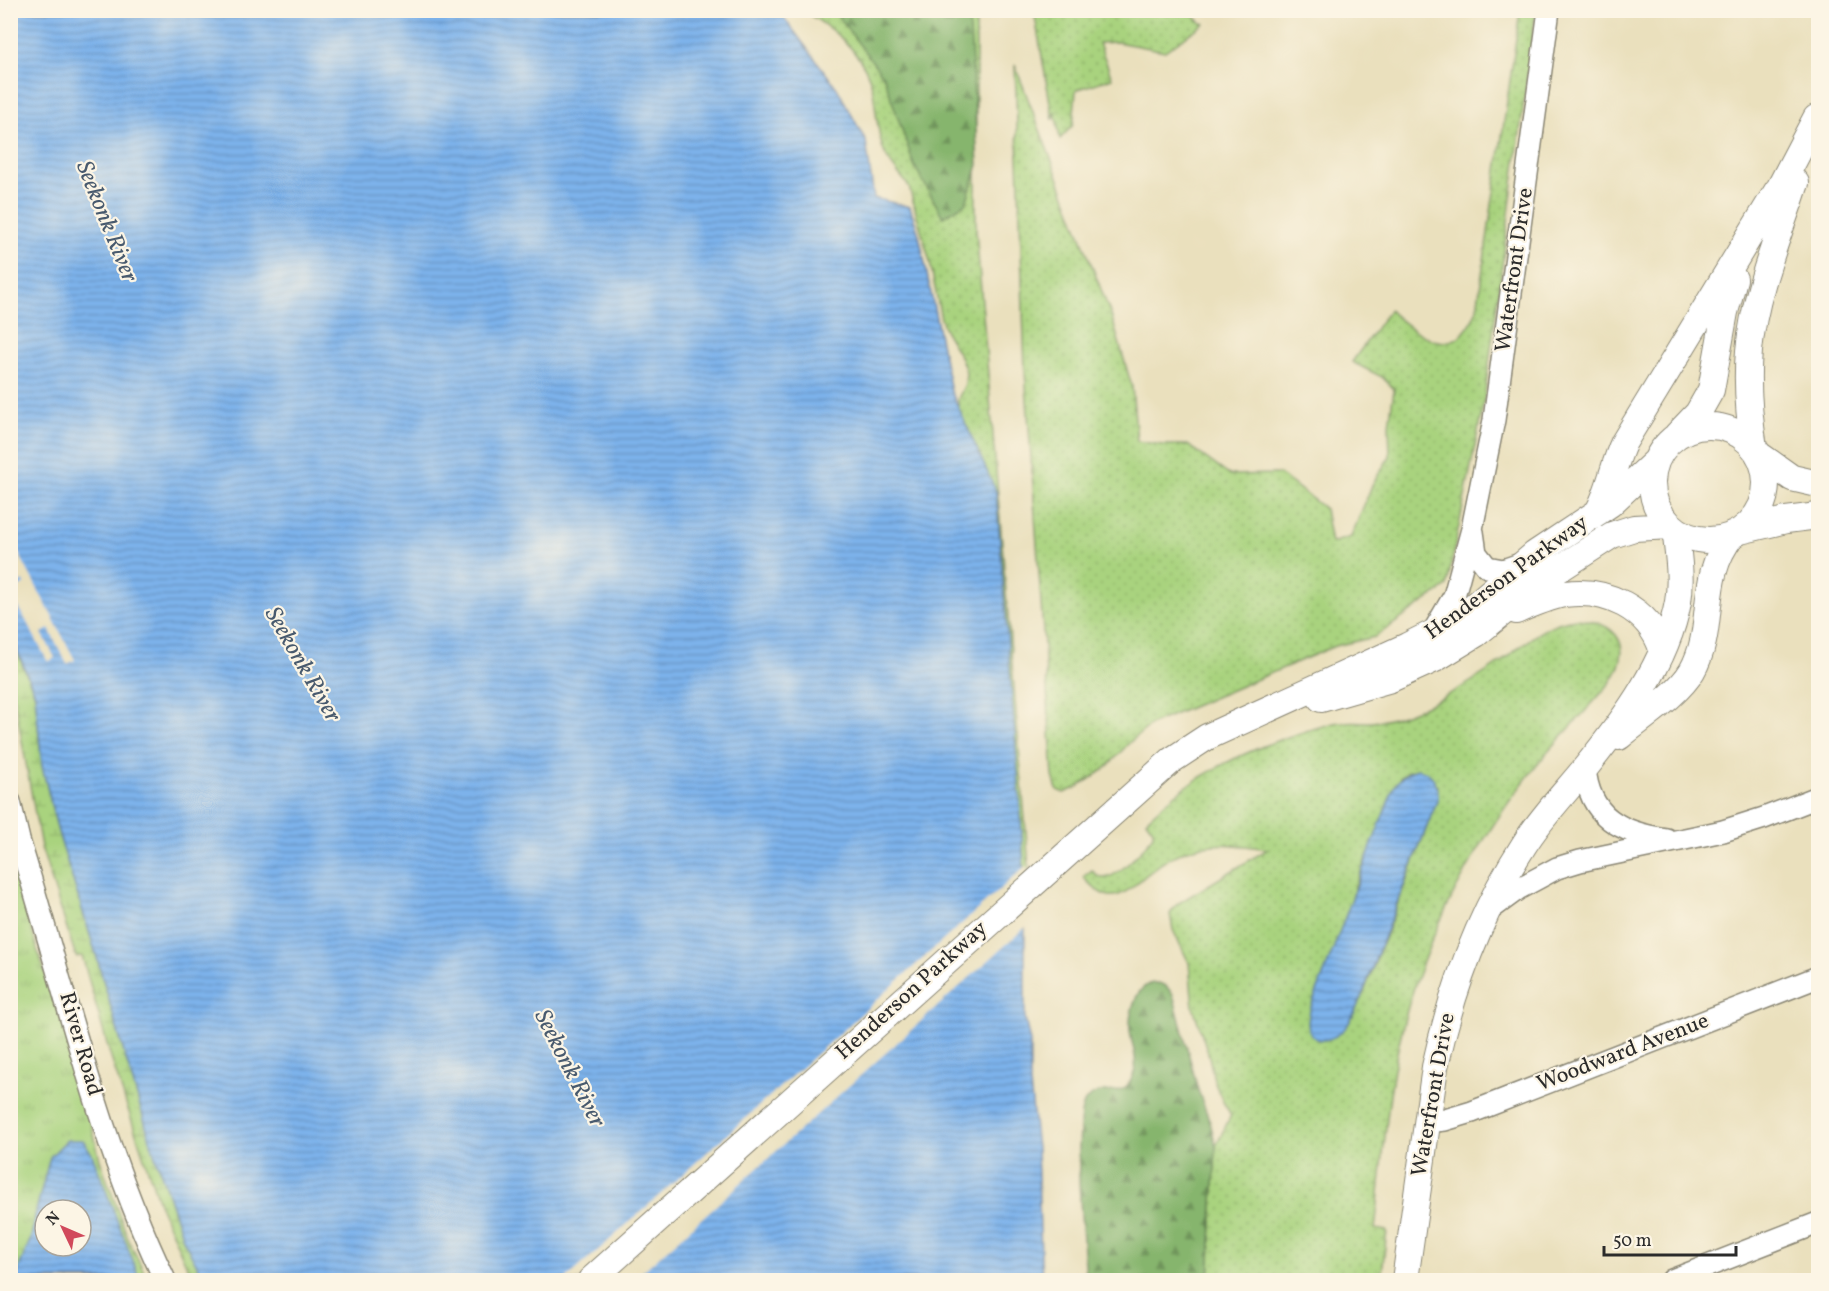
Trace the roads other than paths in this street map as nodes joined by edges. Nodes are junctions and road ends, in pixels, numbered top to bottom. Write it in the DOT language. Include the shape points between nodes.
graph roads {
  1 [pos="1549,10"];
  2 [pos="1817,115"];
  3 [pos="1778,191"];
  4 [pos="1674,438"];
  5 [pos="1756,451"];
  6 [pos="1656,461"];
  7 [pos="1818,484"];
  8 [pos="1597,513"];
  9 [pos="1818,516"];
  10 [pos="1673,528"];
  11 [pos="1472,529"];
  12 [pos="1736,533"];
  13 [pos="1524,562"];
  14 [pos="1489,624"];
  15 [pos="1431,634"];
  16 [pos="1662,649"];
  17 [pos="1245,719"];
  18 [pos="1585,768"];
  19 [pos="1818,797"];
  20 [pos="10,802"];
  21 [pos="1679,839"];
  22 [pos="15,842"];
  23 [pos="1486,912"];
  24 [pos="1818,977"];
  25 [pos="1426,1122"];
  26 [pos="1818,1223"];
  27 [pos="165,1281"];
  28 [pos="591,1281"];
  29 [pos="1405,1281"];
  30 [pos="1672,1281"];
  1 -- 11 [label="street, Waterfront Drive" via="1497,404"];
  2 -- 3 [label="main road"];
  2 -- 5 [label="main road" via="1753,324 1748,379"];
  3 -- 4 [label="main road, Henderson Parkway" via="1732,286 1712,390 1698,413"];
  3 -- 8 [label="main road" via="1624,442"];
  4 -- 5 [label="main road" via="1694,428 1718,427 1736,433"];
  4 -- 6 [label="main road, Henderson Parkway"];
  5 -- 7 [label="main road" via="1792,478"];
  5 -- 12 [label="main road" via="1766,481 1763,500 1754,518"];
  6 -- 8 [label="main road, Henderson Parkway"];
  6 -- 10 [label="main road" via="1652,479 1654,498"];
  8 -- 13 [label="main road, Henderson Parkway"];
  9 -- 12 [label="main road, Henderson Parkway" via="1779,521"];
  10 -- 12 [label="main road, Henderson Parkway" via="1704,540"];
  10 -- 14 [label="main road, Henderson Parkway" via="1634,528 1602,540 1546,577"];
  10 -- 16 [label="main road, Waterfront Drive" via="1678,600"];
  11 -- 13 [label="street, Waterfront Drive" via="1476,553 1487,567 1503,570"];
  11 -- 15 [label="street, Waterfront Drive" via="1454,596"];
  12 -- 18 [label="main road, Waterfront Drive" via="1714,567 1703,642 1691,672 1677,689"];
  13 -- 15 [label="main road, Henderson Parkway" via="1475,605"];
  14 -- 16 [label="main road" via="1553,597 1600,595 1638,613 1652,627"];
  14 -- 17 [label="main road, Henderson Parkway" via="1451,650 1406,673"];
  15 -- 17 [label="main road, Henderson Parkway"];
  16 -- 18 [label="main road, Waterfront Drive" via="1637,695"];
  17 -- 28 [label="main road, Henderson Parkway" via="1181,753"];
  18 -- 21 [label="street" via="1592,798 1608,820 1645,836"];
  18 -- 23 [label="main road, Waterfront Drive" via="1534,829"];
  19 -- 21 [label="street" via="1743,825"];
  20 -- 22 [label="street, River Road"];
  21 -- 23 [label="street" via="1557,868"];
  22 -- 27 [label="street, River Road" via="121,1178"];
  23 -- 25 [label="main road, Waterfront Drive" via="1451,1003"];
  24 -- 25 [label="street, Woodward Avenue" via="1472,1112"];
  25 -- 29 [label="main road, Waterfront Drive"];
  26 -- 30 [label="street"];
}
